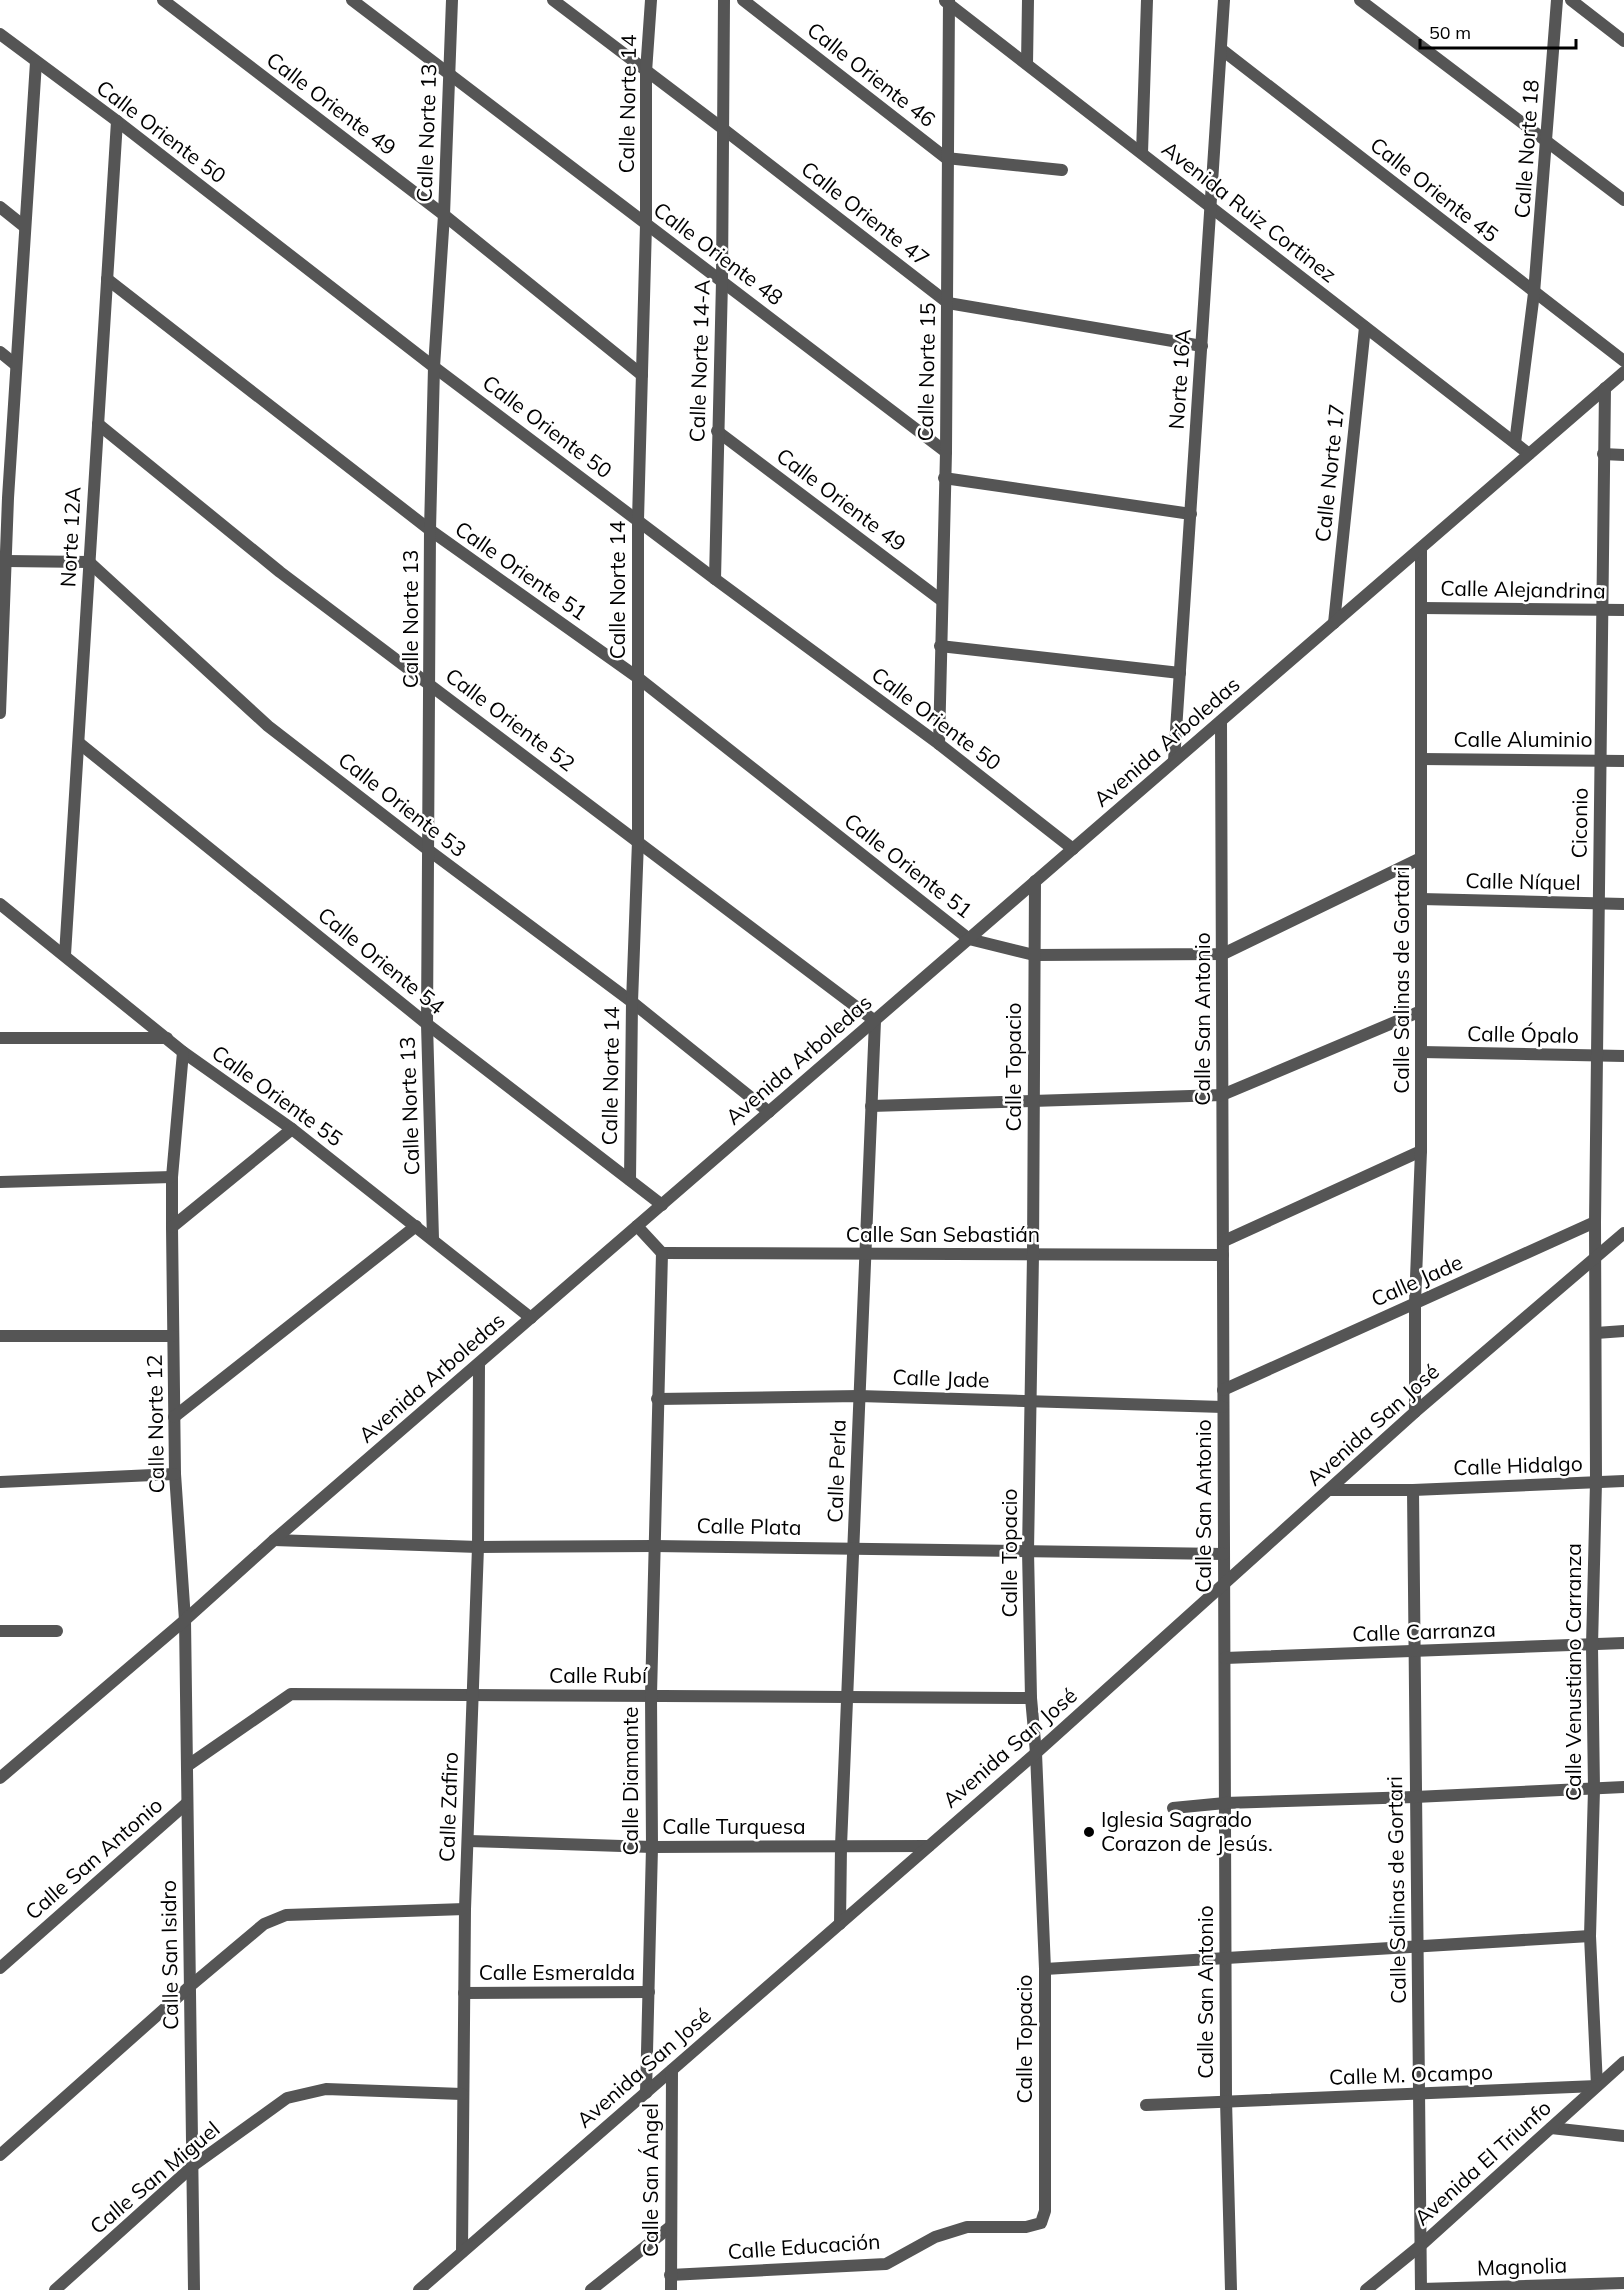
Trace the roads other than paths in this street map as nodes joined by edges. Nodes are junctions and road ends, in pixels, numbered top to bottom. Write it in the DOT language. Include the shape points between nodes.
graph roads {
  1 [pos="163,0"];
  2 [pos="352,0"];
  3 [pos="452,0"];
  4 [pos="553,0"];
  5 [pos="651,0"];
  6 [pos="724,0"];
  7 [pos="743,0"];
  8 [pos="1028,0"];
  9 [pos="1146,0"];
  10 [pos="1224,0"];
  11 [pos="1360,0"];
  12 [pos="1557,0"];
  13 [pos="1571,0"];
  14 [pos="947,1"];
  15 [pos="0,34"];
  16 [pos="1624,41"];
  17 [pos="1221,49"];
  18 [pos="36,62"];
  19 [pos="1027,64"];
  20 [pos="646,72"];
  21 [pos="449,73"];
  22 [pos="117,121"];
  23 [pos="722,128"];
  24 [pos="1547,142"];
  25 [pos="1142,153"];
  26 [pos="946,158"];
  27 [pos="1062,170"];
  28 [pos="1624,200"];
  29 [pos="0,207"];
  30 [pos="1211,207"];
  31 [pos="444,215"];
  32 [pos="646,225"];
  33 [pos="25,227"];
  34 [pos="107,279"];
  35 [pos="722,281"];
  36 [pos="1534,293"];
  37 [pos="948,303"];
  38 [pos="1365,327"];
  39 [pos="1202,346"];
  40 [pos="0,352"];
  41 [pos="1624,361"];
  42 [pos="16,365"];
  43 [pos="434,367"];
  44 [pos="1624,372"];
  45 [pos="642,375"];
  46 [pos="1605,388"];
  47 [pos="98,423"];
  48 [pos="717,431"];
  49 [pos="1515,443"];
  50 [pos="946,452"];
  51 [pos="1529,454"];
  52 [pos="1604,454"];
  53 [pos="1624,454"];
  54 [pos="944,478"];
  55 [pos="4,496"];
  56 [pos="1191,514"];
  57 [pos="638,520"];
  58 [pos="430,530"];
  59 [pos="1421,548"];
  60 [pos="7,561"];
  61 [pos="89,562"];
  62 [pos="715,579"];
  63 [pos="940,600"];
  64 [pos="1421,608"];
  65 [pos="1602,610"];
  66 [pos="1624,610"];
  67 [pos="1334,623"];
  68 [pos="2,630"];
  69 [pos="940,646"];
  70 [pos="1180,674"];
  71 [pos="637,677"];
  72 [pos="430,684"];
  73 [pos="0,712"];
  74 [pos="1221,721"];
  75 [pos="79,743"];
  76 [pos="939,744"];
  77 [pos="1421,759"];
  78 [pos="1600,760"];
  79 [pos="1624,760"];
  80 [pos="1174,761"];
  81 [pos="638,841"];
  82 [pos="427,849"];
  83 [pos="1073,849"];
  84 [pos="1421,858"];
  85 [pos="1035,881"];
  86 [pos="1421,899"];
  87 [pos="1599,903"];
  88 [pos="0,904"];
  89 [pos="1624,904"];
  90 [pos="969,939"];
  91 [pos="1223,954"];
  92 [pos="65,955"];
  93 [pos="1034,955"];
  94 [pos="632,1002"];
  95 [pos="1421,1011"];
  96 [pos="874,1020"];
  97 [pos="427,1024"];
  98 [pos="0,1038"];
  99 [pos="167,1038"];
  100 [pos="183,1052"];
  101 [pos="1421,1052"];
  102 [pos="1597,1056"];
  103 [pos="1624,1056"];
  104 [pos="1222,1095"];
  105 [pos="1033,1101"];
  106 [pos="871,1106"];
  107 [pos="769,1112"];
  108 [pos="292,1129"];
  109 [pos="1421,1151"];
  110 [pos="172,1178"];
  111 [pos="630,1180"];
  112 [pos="0,1182"];
  113 [pos="662,1205"];
  114 [pos="1595,1222"];
  115 [pos="416,1226"];
  116 [pos="637,1226"];
  117 [pos="172,1227"];
  118 [pos="1624,1233"];
  119 [pos="433,1239"];
  120 [pos="1224,1241"];
  121 [pos="662,1253"];
  122 [pos="867,1254"];
  123 [pos="1033,1255"];
  124 [pos="1223,1255"];
  125 [pos="1595,1257"];
  126 [pos="1415,1303"];
  127 [pos="531,1318"];
  128 [pos="1624,1331"];
  129 [pos="1596,1333"];
  130 [pos="0,1336"];
  131 [pos="173,1336"];
  132 [pos="479,1364"];
  133 [pos="1224,1390"];
  134 [pos="859,1396"];
  135 [pos="657,1399"];
  136 [pos="1029,1401"];
  137 [pos="1223,1407"];
  138 [pos="1415,1412"];
  139 [pos="174,1417"];
  140 [pos="175,1474"];
  141 [pos="1624,1481"];
  142 [pos="0,1482"];
  143 [pos="1596,1482"];
  144 [pos="1330,1490"];
  145 [pos="1413,1490"];
  146 [pos="274,1540"];
  147 [pos="478,1546"];
  148 [pos="654,1546"];
  149 [pos="853,1548"];
  150 [pos="1028,1551"];
  151 [pos="1224,1554"];
  152 [pos="1224,1582"];
  153 [pos="184,1620"];
  154 [pos="0,1631"];
  155 [pos="57,1631"];
  156 [pos="1624,1643"];
  157 [pos="1592,1646"];
  158 [pos="1415,1652"];
  159 [pos="1225,1658"];
  160 [pos="651,1695"];
  161 [pos="472,1696"];
  162 [pos="847,1696"];
  163 [pos="1031,1698"];
  164 [pos="1036,1753"];
  165 [pos="186,1766"];
  166 [pos="0,1778"];
  167 [pos="1624,1787"];
  168 [pos="1594,1789"];
  169 [pos="1415,1797"];
  170 [pos="187,1803"];
  171 [pos="1225,1803"];
  172 [pos="1173,1808"];
  173 [pos="469,1841"];
  174 [pos="841,1846"];
  175 [pos="929,1846"];
  176 [pos="652,1847"];
  177 [pos="465,1910"];
  178 [pos="840,1924"];
  179 [pos="1590,1936"];
  180 [pos="1418,1946"];
  181 [pos="1226,1957"];
  182 [pos="0,1968"];
  183 [pos="1045,1969"];
  184 [pos="189,1987"];
  185 [pos="650,1992"];
  186 [pos="464,1993"];
  187 [pos="1624,2062"];
  188 [pos="672,2070"];
  189 [pos="1597,2086"];
  190 [pos="462,2094"];
  191 [pos="646,2094"];
  192 [pos="1419,2095"];
  193 [pos="1226,2100"];
  194 [pos="1146,2105"];
  195 [pos="1551,2128"];
  196 [pos="1624,2136"];
  197 [pos="0,2155"];
  198 [pos="194,2165"];
  199 [pos="1041,2223"];
  200 [pos="670,2227"];
  201 [pos="1420,2246"];
  202 [pos="462,2252"];
  203 [pos="670,2275"];
  204 [pos="1624,2283"];
  205 [pos="55,2290"];
  206 [pos="195,2290"];
  207 [pos="419,2290"];
  208 [pos="591,2290"];
  209 [pos="671,2290"];
  210 [pos="1231,2290"];
  211 [pos="1366,2290"];
  212 [pos="1421,2290"];
  1 -- 31 [label="street, Calle Oriente 49"];
  2 -- 21 [label="street, Calle Oriente 48"];
  3 -- 21 [label="street, Calle Norte 13"];
  4 -- 20 [label="street, Calle Oriente 47"];
  5 -- 20 [label="street, Calle Norte 14"];
  6 -- 23 [label="street, Calle Norte 14-A"];
  7 -- 26 [label="street, Calle Oriente 46"];
  8 -- 19 [label="street"];
  9 -- 25 [label="street"];
  10 -- 17 [label="street, Norte 16A"];
  11 -- 24 [label="street"];
  12 -- 24 [label="street, Calle Norte 18"];
  13 -- 16 [label="street"];
  14 -- 19 [label="street, Avenida Ruiz Cortinez"];
  14 -- 26 [label="street, Calle Norte 15"];
  15 -- 18 [label="street, Calle Oriente 50"];
  17 -- 30 [label="street, Norte 16A"];
  17 -- 36 [label="street, Calle Oriente 45"];
  18 -- 22 [label="street, Calle Oriente 50"];
  18 -- 33 [label="street"];
  19 -- 25 [label="street, Avenida Ruiz Cortinez"];
  20 -- 23 [label="street, Calle Oriente 47"];
  20 -- 32 [label="street, Calle Norte 14"];
  21 -- 31 [label="street, Calle Norte 13"];
  21 -- 32 [label="street, Calle Oriente 48"];
  22 -- 34 [label="street, Norte 12A"];
  22 -- 43 [label="street, Calle Oriente 50"];
  23 -- 35 [label="street, Calle Norte 14-A"];
  23 -- 37 [label="street, Calle Oriente 47"];
  24 -- 28 [label="street"];
  24 -- 36 [label="street, Calle Norte 18"];
  25 -- 30 [label="street, Avenida Ruiz Cortinez"];
  26 -- 27 [label="street"];
  26 -- 37 [label="street, Calle Norte 15"];
  29 -- 33 [label="street"];
  30 -- 38 [label="street, Avenida Ruiz Cortinez"];
  30 -- 39 [label="street, Norte 16A"];
  31 -- 43 [label="street, Calle Norte 13"];
  31 -- 45 [label="street, Calle Oriente 49"];
  32 -- 35 [label="street, Calle Oriente 48"];
  32 -- 45 [label="street, Calle Norte 14"];
  33 -- 42 [label="street"];
  34 -- 47 [label="street, Norte 12A"];
  34 -- 58 [label="street, Calle Oriente 51"];
  35 -- 48 [label="street, Calle Norte 14-A"];
  35 -- 50 [label="street, Calle Oriente 48"];
  36 -- 41 [label="street, Calle Oriente 45"];
  36 -- 49 [label="street, Calle Norte 18"];
  37 -- 39 [label="street, Calle Oriente 47"];
  37 -- 50 [label="street, Calle Norte 15"];
  38 -- 49 [label="street, Avenida Ruiz Cortinez"];
  38 -- 67 [label="street, Calle Norte 17"];
  39 -- 56 [label="street, Norte 16A"];
  40 -- 42 [label="street"];
  42 -- 55 [label="street"];
  43 -- 57 [label="street, Calle Oriente 50"];
  43 -- 58 [label="street, Calle Norte 13"];
  44 -- 46 [label="street, Avenida Arboledas"];
  45 -- 57 [label="street, Calle Norte 14"];
  46 -- 51 [label="street, Avenida Arboledas"];
  46 -- 52 [label="street, Ciconio"];
  47 -- 61 [label="street, Norte 12A"];
  47 -- 72 [label="street, Calle Oriente 52" via="280,572"];
  48 -- 62 [label="street, Calle Norte 14-A"];
  48 -- 63 [label="street, Calle Oriente 49"];
  49 -- 51 [label="street, Avenida Ruiz Cortinez"];
  50 -- 54 [label="street, Calle Norte 15"];
  51 -- 59 [label="street, Avenida Arboledas"];
  52 -- 53 [label="street"];
  52 -- 65 [label="street, Ciconio"];
  54 -- 56 [label="street"];
  54 -- 63 [label="street, Calle Norte 15"];
  55 -- 60 [label="street"];
  56 -- 70 [label="street, Norte 16A"];
  57 -- 62 [label="street, Calle Oriente 50"];
  57 -- 71 [label="street, Calle Norte 14"];
  58 -- 71 [label="street, Calle Oriente 51"];
  58 -- 72 [label="street, Calle Norte 13"];
  59 -- 64 [label="street, Calle Salinas de Gortari"];
  59 -- 67 [label="street, Avenida Arboledas"];
  60 -- 61 [label="street"];
  60 -- 68 [label="street"];
  61 -- 75 [label="street, Norte 12A"];
  61 -- 82 [label="street, Calle Oriente 53" via="268,726"];
  62 -- 76 [label="street, Calle Oriente 50"];
  63 -- 69 [label="street, Calle Norte 15"];
  64 -- 65 [label="street, Calle Alejandrina"];
  64 -- 77 [label="street, Calle Salinas de Gortari"];
  65 -- 66 [label="street, Calle Alejandrina"];
  65 -- 78 [label="street, Ciconio"];
  67 -- 74 [label="street, Avenida Arboledas"];
  68 -- 73 [label="street"];
  69 -- 70 [label="street"];
  69 -- 76 [label="street, Calle Norte 15"];
  70 -- 80 [label="street, Norte 16A"];
  71 -- 81 [label="street, Calle Norte 14"];
  71 -- 90 [label="street, Calle Oriente 51"];
  72 -- 81 [label="street, Calle Oriente 52"];
  72 -- 82 [label="street, Calle Norte 13"];
  74 -- 80 [label="street, Avenida Arboledas"];
  74 -- 91 [label="street, Calle San Antonio"];
  75 -- 92 [label="street, Norte 12A"];
  75 -- 97 [label="street, Calle Oriente 54"];
  76 -- 83 [label="street, Calle Oriente 50"];
  77 -- 78 [label="street, Calle Aluminio"];
  77 -- 84 [label="street, Calle Salinas de Gortari"];
  78 -- 79 [label="street, Calle Aluminio"];
  78 -- 87 [label="street, Ciconio"];
  80 -- 83 [label="street, Avenida Arboledas"];
  81 -- 94 [label="street, Calle Norte 14"];
  81 -- 96 [label="street, Calle Oriente 52"];
  82 -- 94 [label="street, Calle Oriente 53"];
  82 -- 97 [label="street, Calle Norte 13"];
  83 -- 85 [label="street, Avenida Arboledas"];
  84 -- 86 [label="street, Calle Salinas de Gortari"];
  84 -- 91 [label="street"];
  85 -- 90 [label="street, Avenida Arboledas"];
  85 -- 93 [label="street, Calle Topacio"];
  86 -- 87 [label="street, Calle Níquel"];
  86 -- 95 [label="street, Calle Salinas de Gortari"];
  87 -- 89 [label="street, Calle Níquel"];
  87 -- 102 [label="street, Ciconio"];
  88 -- 92 [label="street, Calle Oriente 55"];
  90 -- 93 [label="street"];
  90 -- 96 [label="street, Avenida Arboledas"];
  91 -- 93 [label="street"];
  91 -- 104 [label="street, Calle San Antonio"];
  92 -- 99 [label="street, Calle Oriente 55"];
  93 -- 105 [label="street, Calle Topacio"];
  94 -- 107 [label="street, Calle Oriente 53"];
  94 -- 111 [label="street, Calle Norte 14"];
  95 -- 101 [label="street, Calle Salinas de Gortari"];
  95 -- 104 [label="street"];
  96 -- 106 [label="street, Calle Perla"];
  96 -- 107 [label="street, Avenida Arboledas"];
  97 -- 111 [label="street, Calle Oriente 54"];
  97 -- 119 [label="street, Calle Norte 13"];
  98 -- 99 [label="street"];
  99 -- 100 [label="street, Calle Oriente 55"];
  100 -- 108 [label="street, Calle Oriente 55"];
  100 -- 110 [label="street, Calle Norte 12"];
  101 -- 102 [label="street, Calle Ópalo"];
  101 -- 109 [label="street, Calle Salinas de Gortari"];
  102 -- 103 [label="street, Calle Ópalo"];
  102 -- 114 [label="street, Ciconio"];
  104 -- 105 [label="street"];
  104 -- 120 [label="street, Calle San Antonio"];
  105 -- 106 [label="street"];
  105 -- 123 [label="street, Calle Topacio"];
  106 -- 122 [label="street, Calle Perla"];
  107 -- 113 [label="street, Avenida Arboledas"];
  108 -- 115 [label="street, Calle Oriente 55"];
  108 -- 117 [label="street"];
  109 -- 120 [label="street"];
  109 -- 126 [label="street, Calle Salinas de Gortari"];
  110 -- 112 [label="street"];
  110 -- 117 [label="street, Calle Norte 12"];
  111 -- 113 [label="street, Calle Oriente 54"];
  113 -- 116 [label="street, Avenida Arboledas"];
  114 -- 125 [label="street, Ciconio"];
  114 -- 126 [label="street, Calle Jade"];
  115 -- 119 [label="street, Calle Oriente 55"];
  115 -- 139 [label="street"];
  116 -- 121 [label="street"];
  116 -- 127 [label="street, Avenida Arboledas"];
  117 -- 131 [label="street, Calle Norte 12"];
  118 -- 125 [label="street, Avenida San José"];
  119 -- 127 [label="street, Calle Oriente 55"];
  120 -- 124 [label="street, Calle San Antonio"];
  121 -- 122 [label="street, Calle San Sebastián"];
  121 -- 135 [label="street, Calle Diamante"];
  122 -- 123 [label="street, Calle San Sebastián"];
  122 -- 134 [label="street, Calle Perla"];
  123 -- 124 [label="street, Calle San Sebastián"];
  123 -- 136 [label="street, Calle Topacio"];
  124 -- 133 [label="street, Calle San Antonio"];
  125 -- 129 [label="street, Calle Venustiano Carranza"];
  125 -- 138 [label="street, Avenida San José"];
  126 -- 133 [label="street, Calle Jade"];
  126 -- 138 [label="street, Calle Salinas de Gortari"];
  127 -- 132 [label="street, Avenida Arboledas"];
  128 -- 129 [label="street"];
  129 -- 143 [label="street, Calle Venustiano Carranza"];
  130 -- 131 [label="street"];
  131 -- 139 [label="street, Calle Norte 12"];
  132 -- 146 [label="street, Avenida Arboledas"];
  132 -- 147 [label="street, Calle Zafiro"];
  133 -- 137 [label="street, Calle San Antonio"];
  134 -- 135 [label="street, Calle Jade"];
  134 -- 136 [label="street, Calle Jade"];
  134 -- 149 [label="street, Calle Perla"];
  135 -- 148 [label="street, Calle Diamante"];
  136 -- 137 [label="street, Calle Jade"];
  136 -- 150 [label="street, Calle Topacio"];
  137 -- 151 [label="street, Calle San Antonio"];
  138 -- 144 [label="street, Avenida San José"];
  139 -- 140 [label="street, Calle Norte 12"];
  140 -- 142 [label="street"];
  140 -- 153 [label="street, Calle Norte 12"];
  141 -- 143 [label="street, Calle Hidalgo"];
  143 -- 145 [label="street, Calle Hidalgo"];
  143 -- 157 [label="street, Calle Venustiano Carranza"];
  144 -- 145 [label="street, Calle Hidalgo"];
  144 -- 152 [label="street, Avenida San José"];
  145 -- 158 [label="street, Calle Salinas de Gortari"];
  146 -- 147 [label="street, Calle Plata"];
  146 -- 153 [label="street, Avenida Arboledas"];
  147 -- 148 [label="street, Calle Plata"];
  147 -- 161 [label="street, Calle Zafiro"];
  148 -- 149 [label="street, Calle Plata"];
  148 -- 160 [label="street, Calle Diamante"];
  149 -- 150 [label="street, Calle Plata"];
  149 -- 162 [label="street, Calle Perla"];
  150 -- 151 [label="street, Calle Plata"];
  150 -- 163 [label="street, Calle Topacio"];
  151 -- 152 [label="street, Calle San Antonio"];
  152 -- 159 [label="street, Calle San Antonio"];
  152 -- 164 [label="street, Avenida San José"];
  153 -- 165 [label="street, Calle San Isidro"];
  153 -- 166 [label="street, Avenida Arboledas"];
  154 -- 155 [label="street"];
  156 -- 157 [label="street, Calle Carranza"];
  157 -- 158 [label="street, Calle Carranza"];
  157 -- 168 [label="street, Calle Venustiano Carranza"];
  158 -- 159 [label="street, Calle Carranza"];
  158 -- 169 [label="street, Calle Salinas de Gortari"];
  159 -- 171 [label="street, Calle San Antonio"];
  160 -- 161 [label="street, Calle Rubí"];
  160 -- 162 [label="street, Calle Rubí"];
  160 -- 176 [label="street, Calle Diamante"];
  161 -- 165 [label="street, Calle Rubí" via="291,1694"];
  161 -- 173 [label="street, Calle Zafiro"];
  162 -- 163 [label="street, Calle Rubí"];
  162 -- 174 [label="street, Calle Perla"];
  163 -- 164 [label="street, Calle Topacio"];
  164 -- 175 [label="street, Avenida San José"];
  164 -- 183 [label="street, Calle Topacio"];
  165 -- 170 [label="street, Calle San Isidro"];
  167 -- 168 [label="street"];
  168 -- 169 [label="street"];
  168 -- 179 [label="street, Calle Venustiano Carranza"];
  169 -- 171 [label="street"];
  169 -- 180 [label="street, Calle Salinas de Gortari"];
  170 -- 182 [label="street, Calle San Antonio"];
  170 -- 184 [label="street, Calle San Isidro"];
  171 -- 172 [label="street"];
  171 -- 181 [label="street, Calle San Antonio"];
  173 -- 176 [label="street, Calle Turquesa"];
  173 -- 177 [label="street, Calle Zafiro"];
  174 -- 175 [label="street, Calle Turquesa"];
  174 -- 176 [label="street, Calle Turquesa"];
  174 -- 178 [label="street, Calle Perla"];
  175 -- 178 [label="street, Avenida San José"];
  176 -- 185 [label="street, Calle Diamante"];
  177 -- 184 [label="street" via="286,1915 264,1924"];
  177 -- 186 [label="street, Calle Zafiro"];
  178 -- 188 [label="street, Avenida San José"];
  179 -- 180 [label="street"];
  179 -- 189 [label="street, Calle Venustiano Carranza"];
  180 -- 181 [label="street"];
  180 -- 192 [label="street, Calle Salinas de Gortari"];
  181 -- 183 [label="street"];
  181 -- 193 [label="street, Calle San Antonio"];
  183 -- 199 [label="street, Calle Topacio" via="1045,2211"];
  184 -- 197 [label="street"];
  184 -- 198 [label="street, Calle San Isidro"];
  185 -- 186 [label="street, Calle Esmeralda"];
  185 -- 191 [label="street, Calle Diamante"];
  186 -- 190 [label="street, Calle Zafiro"];
  187 -- 189 [label="street, Avenida El Triunfo"];
  188 -- 191 [label="street, Avenida San José"];
  188 -- 200 [label="street, Calle San Ángel"];
  189 -- 192 [label="street, Calle M. Ocampo"];
  189 -- 195 [label="street, Avenida El Triunfo"];
  190 -- 198 [label="street, Calle San Miguel" via="326,2089 288,2098"];
  190 -- 202 [label="street, Calle Zafiro"];
  191 -- 202 [label="street, Avenida San José"];
  192 -- 193 [label="street, Calle M. Ocampo"];
  192 -- 201 [label="street, Calle Salinas de Gortari"];
  193 -- 194 [label="street, Calle M. Ocampo"];
  193 -- 210 [label="street, Calle San Antonio"];
  195 -- 196 [label="street"];
  195 -- 201 [label="street, Avenida El Triunfo"];
  198 -- 205 [label="street, Calle San Miguel"];
  198 -- 206 [label="street, Calle San Isidro"];
  199 -- 203 [label="street, Calle Educación" via="1026,2228 967,2227 934,2237 886,2264"];
  200 -- 203 [label="street, Calle San Ángel"];
  200 -- 208 [label="street"];
  201 -- 211 [label="street, Avenida El Triunfo"];
  201 -- 212 [label="street, Calle Salinas de Gortari"];
  202 -- 207 [label="street, Avenida San José"];
  203 -- 209 [label="street, Calle San Ángel"];
  204 -- 212 [label="street, Magnolia"];
}
